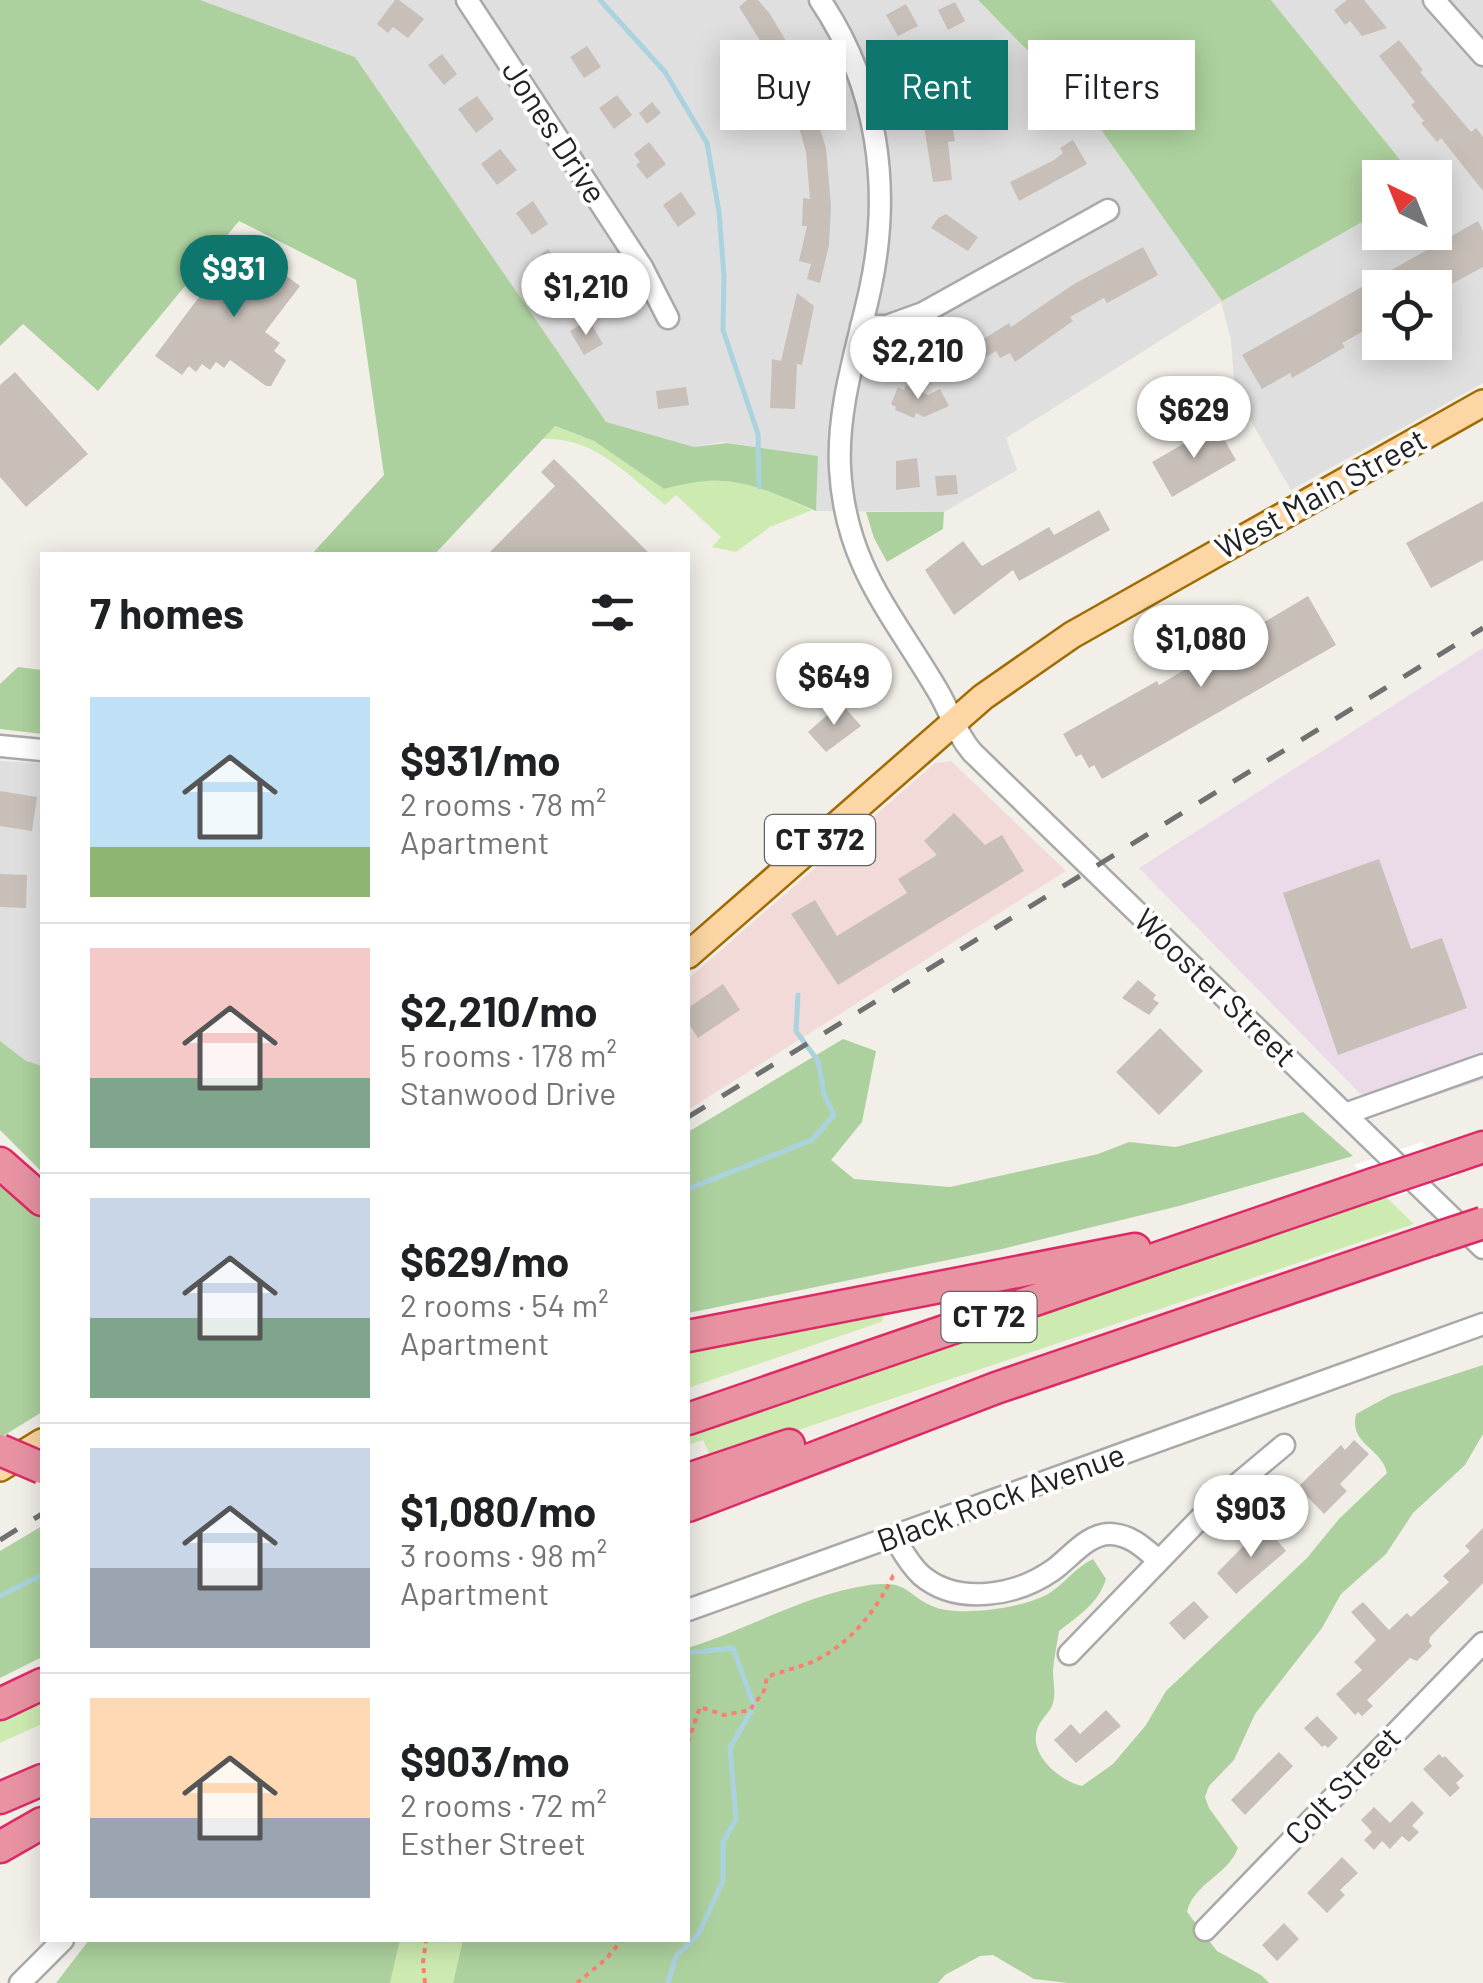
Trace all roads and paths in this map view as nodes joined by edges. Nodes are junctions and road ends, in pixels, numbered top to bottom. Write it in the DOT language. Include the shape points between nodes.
graph roads {
  1 [pos="467,0"];
  2 [pos="820,0"];
  3 [pos="1434,0"];
  4 [pos="1483,55"];
  5 [pos="1108,210"];
  6 [pos="668,318"];
  7 [pos="861,326"];
  8 [pos="1483,403"];
  9 [pos="952,724"];
  10 [pos="0,746"];
  11 [pos="40,750"];
  12 [pos="690,953"];
  13 [pos="1483,1064"];
  14 [pos="1344,1114"];
  15 [pos="1483,1147"];
  16 [pos="0,1163"];
  17 [pos="40,1198"];
  18 [pos="1289,1212"];
  19 [pos="1483,1223"];
  20 [pos="1483,1248"];
  21 [pos="1483,1324"];
  22 [pos="1162,1332"];
  23 [pos="690,1336"];
  24 [pos="690,1418"];
  25 [pos="40,1443"];
  26 [pos="1284,1444"];
  27 [pos="0,1450"];
  28 [pos="40,1467"];
  29 [pos="0,1468"];
  30 [pos="690,1478"];
  31 [pos="690,1505"];
  32 [pos="894,1536"];
  33 [pos="1158,1560"];
  34 [pos="918,1572"];
  35 [pos="690,1609"];
  36 [pos="1483,1643"];
  37 [pos="1069,1654"];
  38 [pos="40,1685"];
  39 [pos="0,1704"];
  40 [pos="690,1736"];
  41 [pos="40,1781"];
  42 [pos="0,1798"];
  43 [pos="40,1824"];
  44 [pos="0,1846"];
  45 [pos="1205,1930"];
  46 [pos="61,1942"];
  47 [pos="426,1942"];
  48 [pos="620,1942"];
  49 [pos="20,1983"];
  50 [pos="425,1983"];
  51 [pos="576,1983"];
  1 -- 6 [label="street, Jones Drive" via="642,267"];
  2 -- 7 [label="street, Wooster Street" via="858,72 878,155 881,222"];
  3 -- 4 [label="street"];
  5 -- 7 [label="street" via="924,313 887,326"];
  7 -- 9 [label="street, Wooster Street" via="841,438 847,518 870,584"];
  8 -- 9 [label="main road, West Main Street / CT 372" via="1072,635"];
  9 -- 12 [label="main road, West Main Street / CT 372"];
  9 -- 14 [label="street, Wooster Street" via="972,752"];
  10 -- 11 [label="street"];
  13 -- 14 [label="street"];
  14 -- 20 [label="street, Wooster Street"];
  15 -- 18 [label="highway, CT 72, bridge"];
  16 -- 17 [label="highway"];
  18 -- 23 [label="highway" via="1112,1254"];
  18 -- 24 [label="highway, CT 72"];
  19 -- 22 [label="highway, CT 72, bridge"];
  21 -- 32 [label="street, Black Rock Avenue"];
  22 -- 30 [label="highway" via="1066,1351"];
  22 -- 31 [label="highway, CT 72"];
  25 -- 29 [label="main road"];
  26 -- 33 [label="street"];
  27 -- 28 [label="highway, bridge"];
  32 -- 34 [label="street"];
  32 -- 35 [label="street, Black Rock Avenue"];
  33 -- 34 [label="street" via="1141,1544 1108,1534 1051,1572 1001,1592 955,1592"];
  33 -- 37 [label="street"];
  34 -- 40 [label="path" via="911,1579 893,1576 880,1604 818,1659 767,1676 750,1710 724,1716 700,1707"];
  36 -- 45 [label="street, Colt Street"];
  38 -- 39 [label="highway"];
  41 -- 42 [label="highway"];
  43 -- 44 [label="highway"];
  46 -- 49 [label="street"];
  47 -- 50 [label="path"];
  48 -- 51 [label="path"];
}
